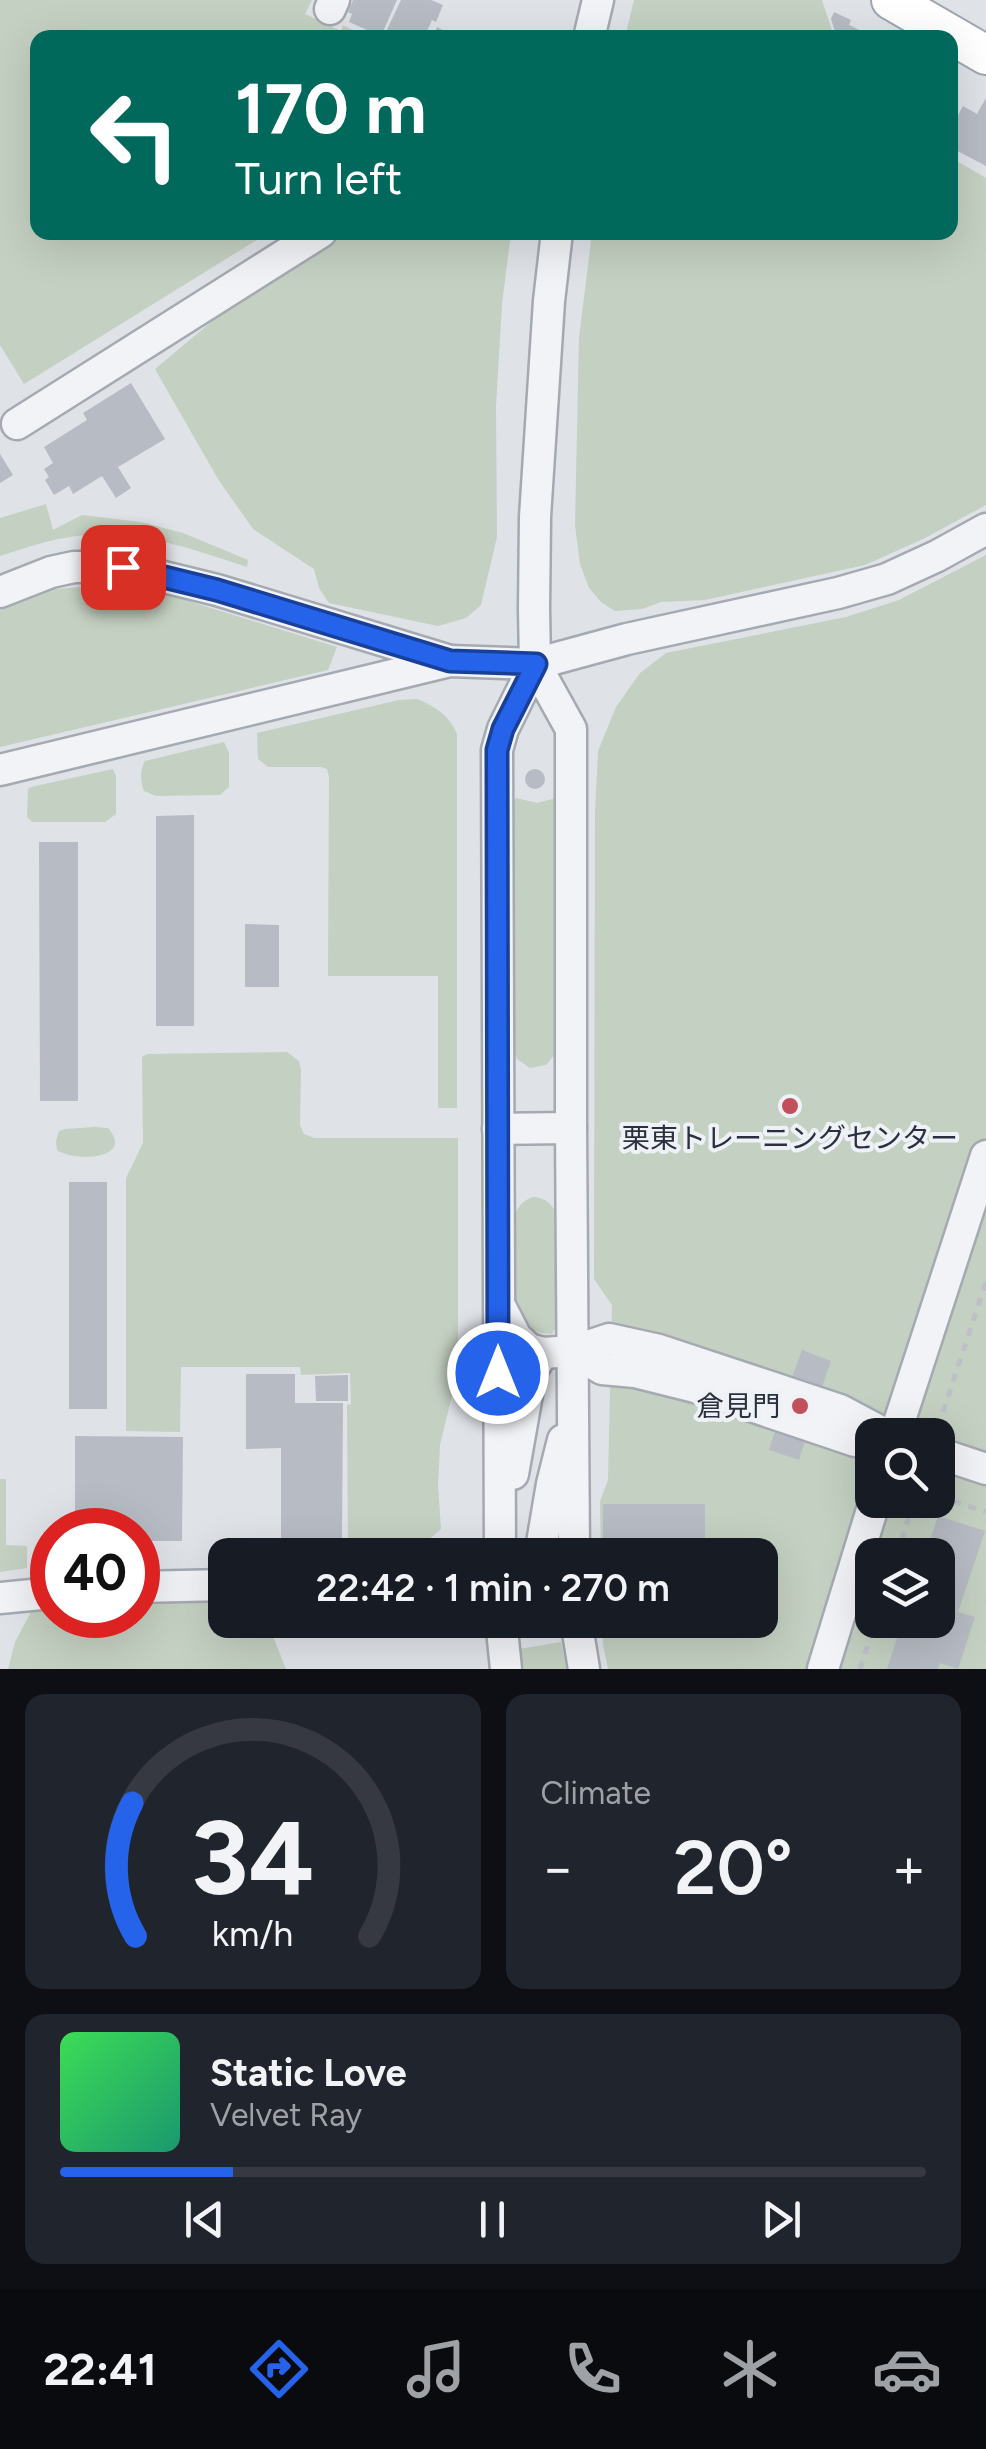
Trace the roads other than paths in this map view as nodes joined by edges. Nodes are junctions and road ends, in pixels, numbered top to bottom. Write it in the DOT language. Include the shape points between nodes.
graph roads {
  1 [pos="598,0"];
  2 [pos="891,0"];
  3 [pos="592,30"];
  4 [pos="945,30"];
  5 [pos="958,37"];
  6 [pos="985,52"];
  7 [pos="308,240"];
  8 [pos="556,240"];
  9 [pos="17,424"];
  10 [pos="986,529"];
  11 [pos="0,592"];
  12 [pos="450,661"];
  13 [pos="536,664"];
  14 [pos="0,770"];
  15 [pos="571,1128"];
  16 [pos="498,1129"];
  17 [pos="986,1156"];
  18 [pos="499,1304"];
  19 [pos="558,1352"];
  20 [pos="573,1404"];
  21 [pos="855,1418"];
  22 [pos="901,1418"];
  23 [pos="855,1441"];
  24 [pos="955,1459"];
  25 [pos="986,1470"];
  26 [pos="500,1514"];
  27 [pos="869,1518"];
  28 [pos="500,1538"];
  29 [pos="545,1538"];
  30 [pos="574,1538"];
  31 [pos="208,1585"];
  32 [pos="160,1586"];
  33 [pos="30,1595"];
  34 [pos="0,1598"];
  35 [pos="503,1638"];
  36 [pos="579,1638"];
  37 [pos="506,1669"];
  38 [pos="584,1669"];
  39 [pos="823,1669"];
  1 -- 3 [label="street"];
  2 -- 4 [label="main road"];
  5 -- 6 [label="main road"];
  7 -- 9 [label="street"];
  8 -- 13 [label="street" via="535,517"];
  10 -- 13 [label="street" via="888,579"];
  11 -- 12 [label="street" via="62,570 123,567"];
  12 -- 13 [label="street"];
  12 -- 14 [label="street"];
  13 -- 15 [label="street" via="571,729"];
  13 -- 16 [label="street" via="497,750"];
  15 -- 16 [label="street"];
  15 -- 19 [label="street"];
  16 -- 18 [label="street"];
  17 -- 22 [label="street"];
  18 -- 19 [label="street" via="528,1348"];
  18 -- 26 [label="street"];
  19 -- 20 [label="street"];
  19 -- 21 [label="street" via="610,1339"];
  19 -- 23 [label="street" via="602,1369 695,1387"];
  19 -- 26 [label="street" via="531,1372"];
  20 -- 29 [label="street"];
  20 -- 30 [label="street"];
  24 -- 25 [label="street"];
  26 -- 28 [label="street"];
  27 -- 39 [label="street"];
  31 -- 32 [label="street"];
  33 -- 34 [label="street"];
  35 -- 37 [label="street"];
  36 -- 38 [label="street"];
}
